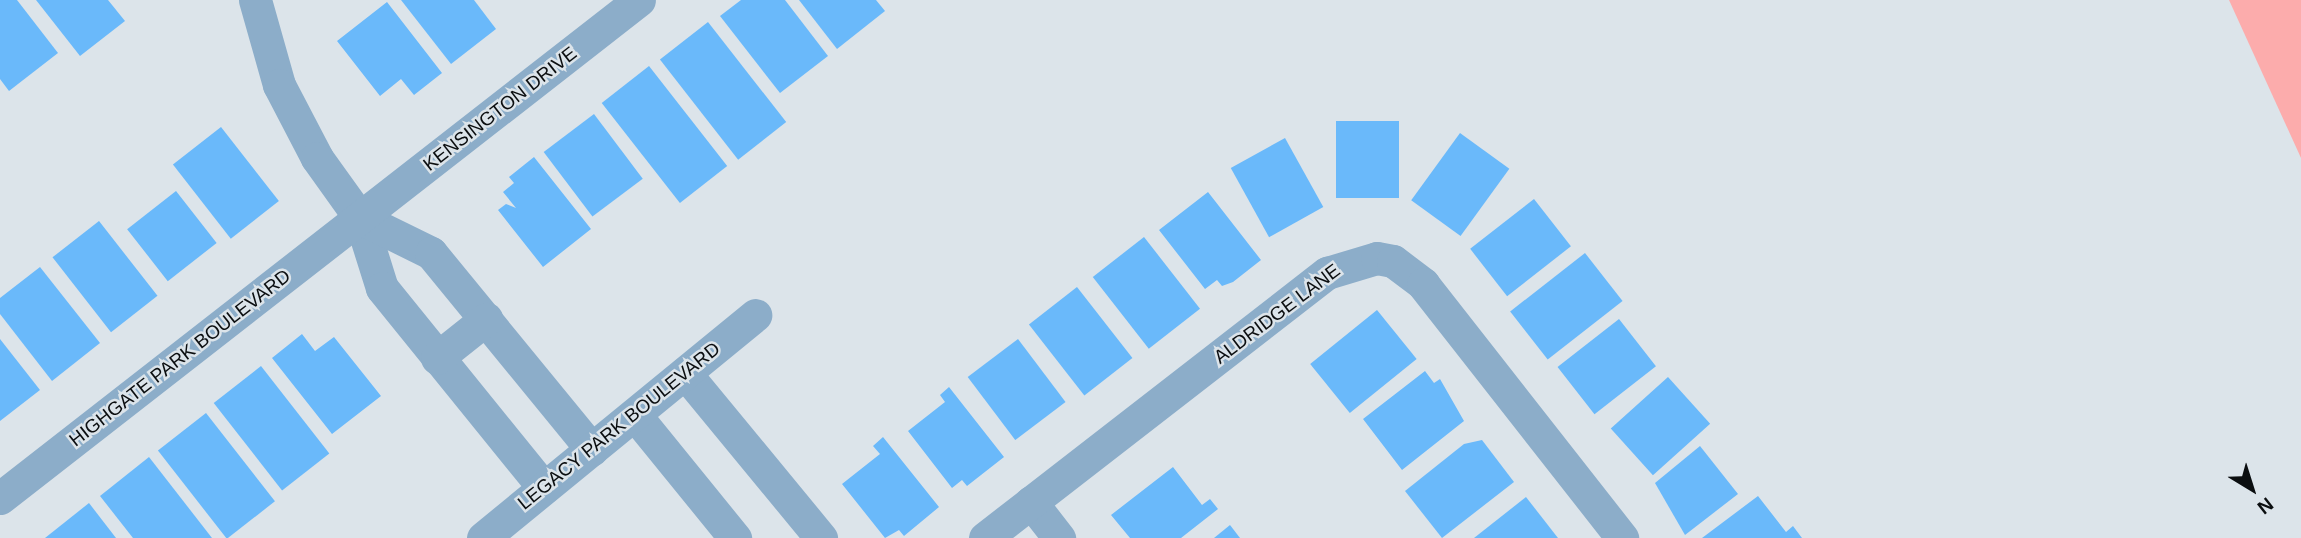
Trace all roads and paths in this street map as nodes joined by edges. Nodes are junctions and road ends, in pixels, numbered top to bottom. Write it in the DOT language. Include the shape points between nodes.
graph roads {
  1 [pos="256,0"];
  2 [pos="639,0"];
  3 [pos="360,218"];
  4 [pos="755,315"];
  5 [pos="486,319"];
  6 [pos="437,358"];
  7 [pos="685,373"];
  8 [pos="635,415"];
  9 [pos="592,450"];
  10 [pos="544,488"];
  11 [pos="0,498"];
  12 [pos="1031,502"];
  13 [pos="483,538"];
  14 [pos="735,538"];
  15 [pos="821,538"];
  16 [pos="985,538"];
  17 [pos="1059,538"];
  18 [pos="1622,538"];
  1 -- 3 [label="street" via="290,109"];
  2 -- 3 [label="street, KENSINGTON DRIVE"];
  3 -- 5 [label="street" via="431,253"];
  3 -- 6 [label="street" via="382,288"];
  3 -- 11 [label="street, HIGHGATE PARK BOULEVARD"];
  4 -- 7 [label="street, LEGACY PARK BOULEVARD"];
  5 -- 6 [label="street"];
  5 -- 9 [label="street"];
  6 -- 10 [label="street"];
  7 -- 8 [label="street, LEGACY PARK BOULEVARD"];
  7 -- 15 [label="street"];
  8 -- 9 [label="street, LEGACY PARK BOULEVARD"];
  8 -- 14 [label="street"];
  9 -- 10 [label="street, LEGACY PARK BOULEVARD"];
  10 -- 13 [label="street, LEGACY PARK BOULEVARD"];
  12 -- 16 [label="street, ALDRIDGE LANE"];
  12 -- 17 [label="street"];
  12 -- 18 [label="street, ALDRIDGE LANE" via="1327,273 1377,258 1393,261 1423,284"];
}
